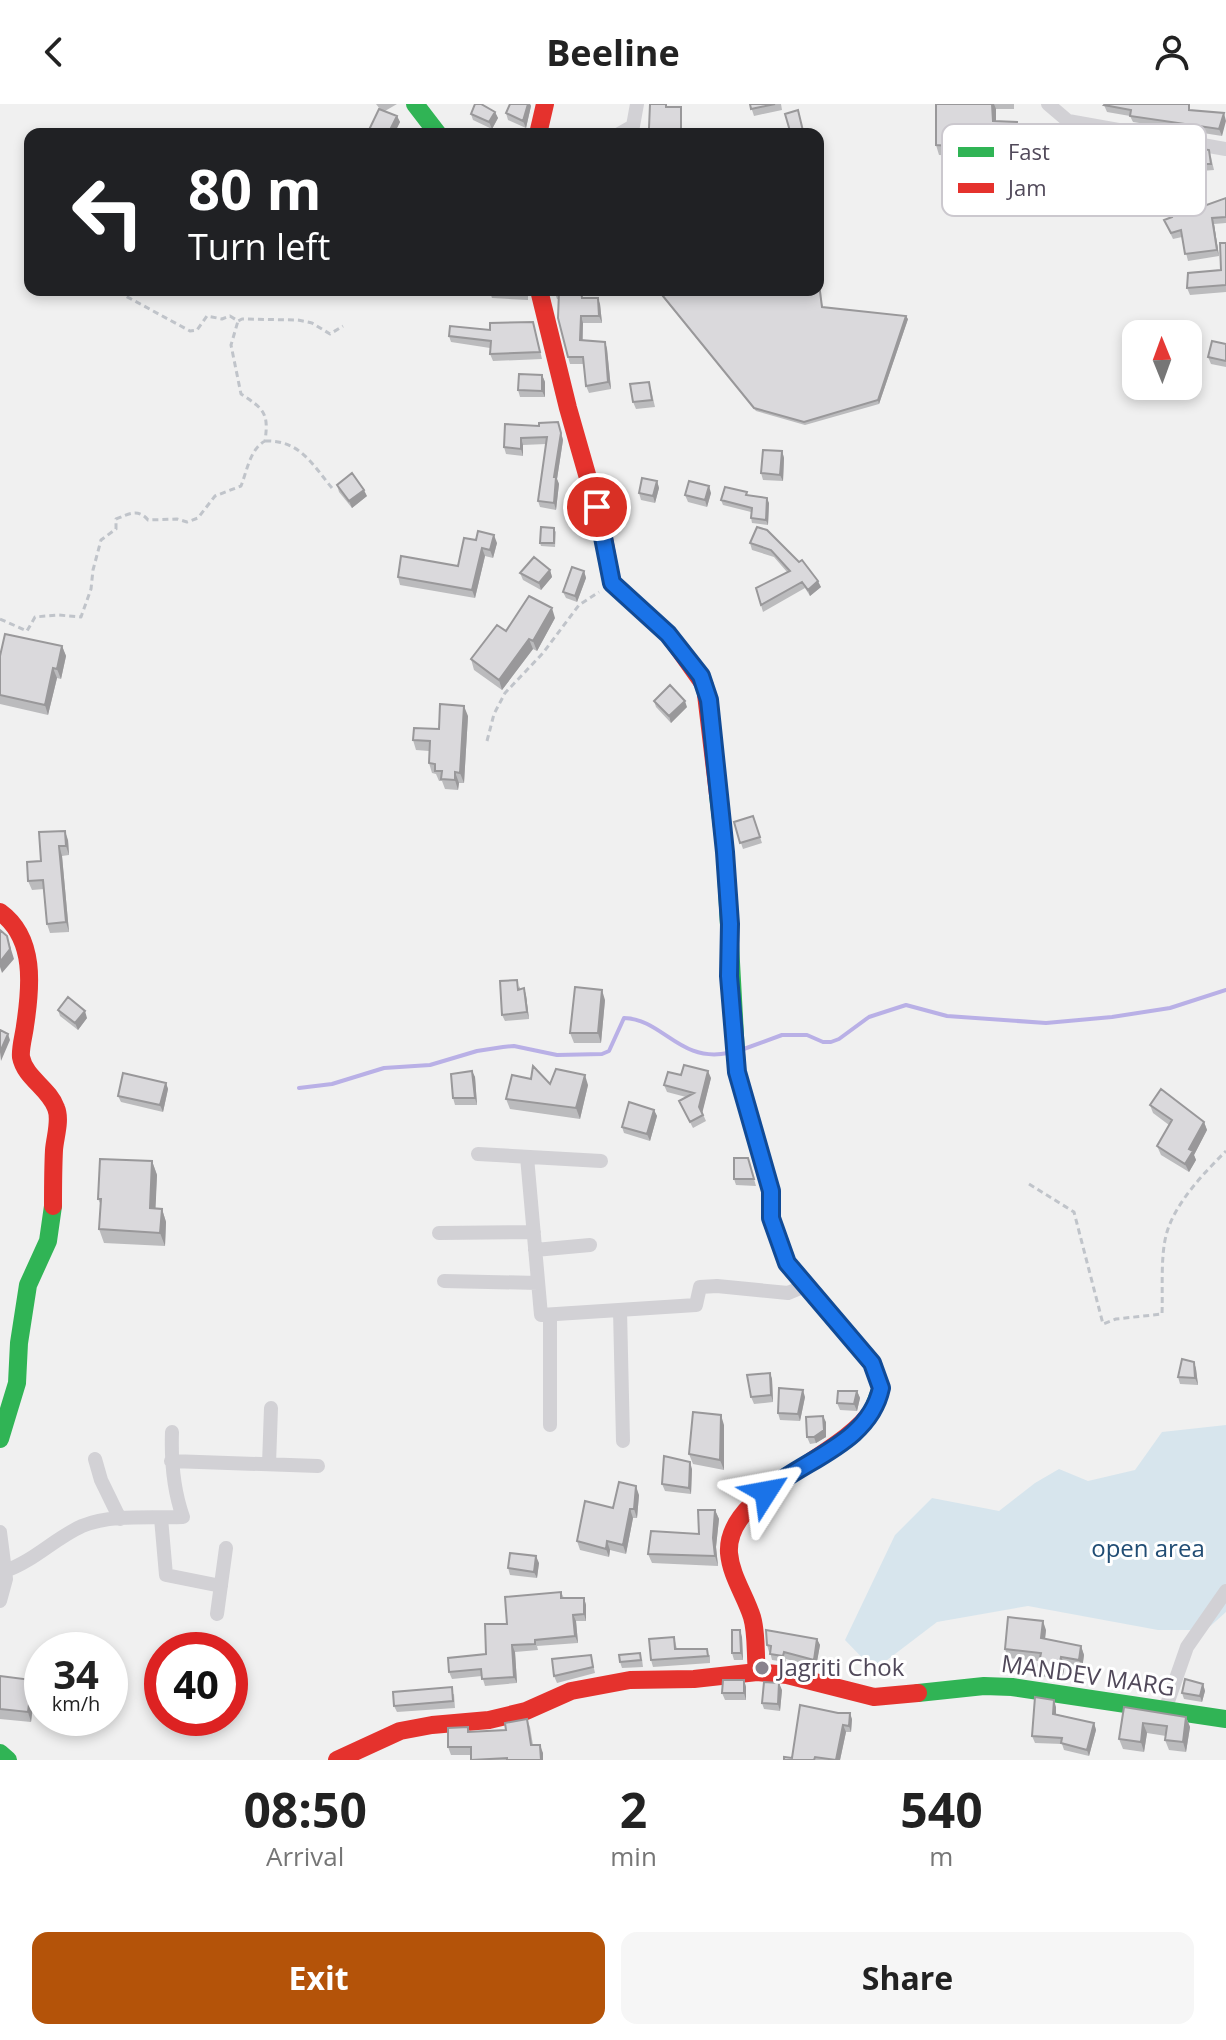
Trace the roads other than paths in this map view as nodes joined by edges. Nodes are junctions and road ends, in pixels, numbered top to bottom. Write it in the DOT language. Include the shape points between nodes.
graph roads {
  1 [pos="415,104"];
  2 [pos="545,104"];
  3 [pos="637,104"];
  4 [pos="1048,104"];
  5 [pos="1085,124"];
  6 [pos="433,128"];
  7 [pos="539,128"];
  8 [pos="630,128"];
  9 [pos="1206,145"];
  10 [pos="1226,149"];
  11 [pos="540,296"];
  12 [pos="0,912"];
  13 [pos="478,1154"];
  14 [pos="527,1157"];
  15 [pos="601,1161"];
  16 [pos="534,1232"];
  17 [pos="439,1233"];
  18 [pos="590,1245"];
  19 [pos="535,1250"];
  20 [pos="444,1281"];
  21 [pos="538,1283"];
  22 [pos="805,1286"];
  23 [pos="620,1310"];
  24 [pos="550,1315"];
  25 [pos="271,1408"];
  26 [pos="550,1425"];
  27 [pos="172,1432"];
  28 [pos="0,1439"];
  29 [pos="623,1441"];
  30 [pos="95,1459"];
  31 [pos="171,1461"];
  32 [pos="269,1464"];
  33 [pos="318,1466"];
  34 [pos="161,1518"];
  35 [pos="120,1519"];
  36 [pos="0,1532"];
  37 [pos="226,1548"];
  38 [pos="5,1571"];
  39 [pos="221,1586"];
  40 [pos="1226,1591"];
  41 [pos="0,1601"];
  42 [pos="217,1614"];
  43 [pos="757,1672"];
  44 [pos="1165,1710"];
  45 [pos="1226,1719"];
  46 [pos="0,1753"];
  47 [pos="8,1760"];
  48 [pos="337,1760"];
  1 -- 6 [label="street"];
  2 -- 7 [label="street"];
  3 -- 8 [label="street"];
  4 -- 5 [label="street" via="1068,121"];
  9 -- 10 [label="street"];
  11 -- 22 [label="street" via="612,583 668,634 705,686 723,822 737,1072 771,1191 771,1218 787,1263"];
  12 -- 28 [label="street" via="23,939 28,966 30,994 21,1056 58,1112 48,1241 28,1285 17,1383"];
  13 -- 14 [label="street"];
  14 -- 15 [label="street"];
  14 -- 16 [label="street"];
  16 -- 17 [label="street"];
  16 -- 19 [label="street"];
  18 -- 19 [label="street"];
  19 -- 21 [label="street"];
  20 -- 21 [label="street"];
  21 -- 24 [label="street" via="541,1315"];
  22 -- 23 [label="street" via="788,1293 700,1287 696,1305"];
  22 -- 43 [label="street" via="872,1363 881,1388 863,1424 780,1480 731,1535 729,1554 753,1620"];
  23 -- 24 [label="street"];
  23 -- 29 [label="street"];
  24 -- 26 [label="street"];
  25 -- 32 [label="street"];
  27 -- 31 [label="street"];
  30 -- 35 [label="street"];
  31 -- 32 [label="street"];
  31 -- 34 [label="street" via="183,1517"];
  32 -- 33 [label="street"];
  34 -- 35 [label="street"];
  34 -- 39 [label="street" via="166,1575"];
  35 -- 38 [label="street" via="83,1526"];
  36 -- 38 [label="street"];
  37 -- 39 [label="street"];
  38 -- 41 [label="street"];
  39 -- 42 [label="street"];
  40 -- 44 [label="street" via="1187,1647"];
  43 -- 44 [label="street, MANDEV MARG" via="874,1697 1012,1687"];
  43 -- 48 [label="street, MANDEV MARG" via="582,1688 489,1720 400,1731"];
  44 -- 45 [label="street, MANDEV MARG"];
  46 -- 47 [label="street"];
}
